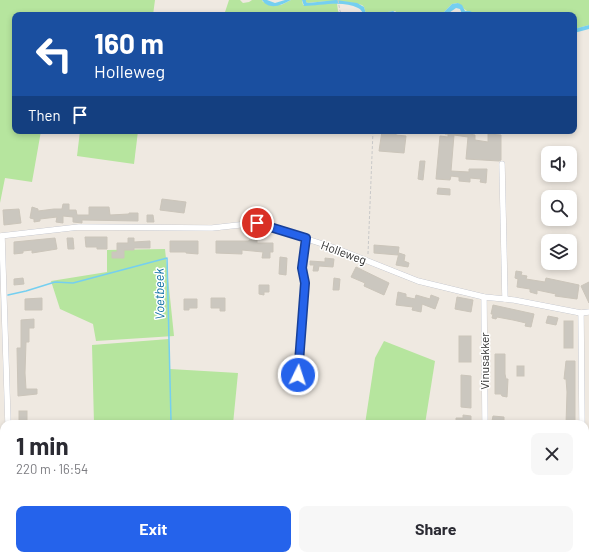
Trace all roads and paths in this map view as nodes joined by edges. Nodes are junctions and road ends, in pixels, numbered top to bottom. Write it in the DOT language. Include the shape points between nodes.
graph roads {
  1 [pos="338,0"];
  2 [pos="340,12"];
  3 [pos="373,134"];
  4 [pos="502,164"];
  5 [pos="1,236"];
  6 [pos="306,238"];
  7 [pos="367,260"];
  8 [pos="484,297"];
  9 [pos="505,299"];
  10 [pos="589,312"];
  11 [pos="580,313"];
  12 [pos="298,375"];
  13 [pos="8,420"];
  14 [pos="485,420"];
  15 [pos="582,420"];
  1 -- 2 [label="path"];
  3 -- 7 [label="path"];
  4 -- 9 [label="street"];
  5 -- 6 [label="street, Holleweg" via="79,227 212,228 257,223"];
  5 -- 13 [label="street"];
  6 -- 7 [label="street, Holleweg"];
  6 -- 12 [label="street" via="302,268 305,283"];
  7 -- 8 [label="street, Holleweg" via="418,282"];
  8 -- 9 [label="street, Holleweg"];
  8 -- 14 [label="street, Vinusakker"];
  9 -- 11 [label="street, Holleweg"];
  10 -- 11 [label="street, Holleweg"];
  11 -- 15 [label="street"];
}
